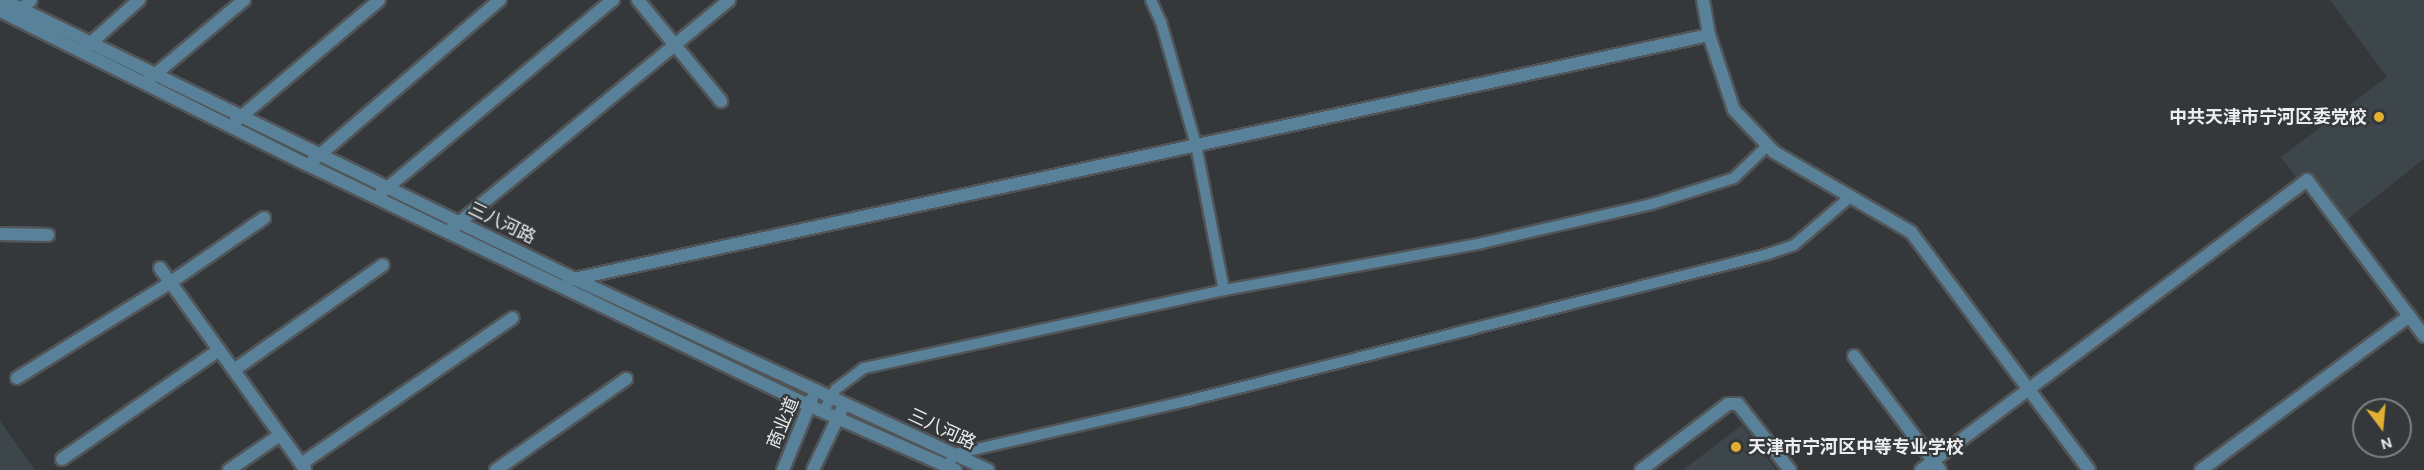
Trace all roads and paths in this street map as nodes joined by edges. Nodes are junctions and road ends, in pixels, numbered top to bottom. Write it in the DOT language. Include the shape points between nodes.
graph roads {
  1 [pos="3,0"];
  2 [pos="31,0"];
  3 [pos="139,0"];
  4 [pos="244,0"];
  5 [pos="379,0"];
  6 [pos="500,0"];
  7 [pos="613,0"];
  8 [pos="638,0"];
  9 [pos="729,0"];
  10 [pos="1151,0"];
  11 [pos="1703,0"];
  12 [pos="0,11"];
  13 [pos="16,13"];
  14 [pos="1709,35"];
  15 [pos="676,45"];
  16 [pos="86,47"];
  17 [pos="151,79"];
  18 [pos="721,101"];
  19 [pos="241,117"];
  20 [pos="230,126"];
  21 [pos="1196,145"];
  22 [pos="1768,145"];
  23 [pos="318,155"];
  24 [pos="308,165"];
  25 [pos="386,187"];
  26 [pos="377,197"];
  27 [pos="1850,197"];
  28 [pos="264,218"];
  29 [pos="460,222"];
  30 [pos="449,231"];
  31 [pos="0,234"];
  32 [pos="48,235"];
  33 [pos="383,264"];
  34 [pos="160,268"];
  35 [pos="575,279"];
  36 [pos="171,282"];
  37 [pos="554,282"];
  38 [pos="1224,290"];
  39 [pos="2409,316"];
  40 [pos="513,318"];
  41 [pos="2424,336"];
  42 [pos="219,350"];
  43 [pos="1854,356"];
  44 [pos="234,370"];
  45 [pos="17,378"];
  46 [pos="627,379"];
  47 [pos="2027,390"];
  48 [pos="816,391"];
  49 [pos="830,397"];
  50 [pos="844,404"];
  51 [pos="810,406"];
  52 [pos="823,412"];
  53 [pos="837,418"];
  54 [pos="280,435"];
  55 [pos="955,454"];
  56 [pos="62,459"];
  57 [pos="1937,465"];
  58 [pos="303,467"];
  59 [pos="951,468"];
  60 [pos="229,470"];
  61 [pos="496,470"];
  62 [pos="783,470"];
  63 [pos="813,470"];
  64 [pos="988,470"];
  65 [pos="1641,470"];
  66 [pos="1790,470"];
  67 [pos="1921,470"];
  68 [pos="2089,470"];
  69 [pos="2201,470"];
  1 -- 13 [label="street, 三八河路"];
  2 -- 13 [label="street"];
  3 -- 16 [label="street"];
  4 -- 17 [label="street"];
  5 -- 19 [label="street"];
  6 -- 23 [label="street"];
  7 -- 25 [label="street"];
  8 -- 15 [label="street"];
  9 -- 15 [label="street"];
  10 -- 21 [label="lane" via="1161,22"];
  11 -- 14 [label="street"];
  12 -- 13 [label="street, 三八河路"];
  13 -- 16 [label="street, 三八河路"];
  14 -- 21 [label="street"];
  14 -- 22 [label="street" via="1734,110"];
  15 -- 18 [label="street"];
  15 -- 29 [label="street"];
  16 -- 17 [label="street, 三八河路"];
  17 -- 19 [label="street, 三八河路"];
  17 -- 20 [label="street, 三八河路"];
  19 -- 20 [label="street"];
  19 -- 23 [label="street, 三八河路"];
  20 -- 24 [label="street, 三八河路"];
  21 -- 35 [label="street"];
  21 -- 38 [label="lane"];
  22 -- 27 [label="street"];
  22 -- 38 [label="lane" via="1734,178 1652,204 1482,243"];
  23 -- 24 [label="street"];
  23 -- 25 [label="street, 三八河路"];
  24 -- 26 [label="street, 三八河路"];
  25 -- 26 [label="street"];
  25 -- 29 [label="street, 三八河路"];
  26 -- 30 [label="street, 三八河路"];
  27 -- 47 [label="street" via="1911,232"];
  27 -- 55 [label="lane" via="1794,245 1765,255 1187,401"];
  28 -- 36 [label="street"];
  29 -- 30 [label="street"];
  29 -- 35 [label="street, 三八河路"];
  30 -- 37 [label="street, 三八河路"];
  31 -- 32 [label="street"];
  33 -- 44 [label="street"];
  34 -- 36 [label="street"];
  35 -- 37 [label="street"];
  35 -- 48 [label="street, 三八河路"];
  36 -- 42 [label="street"];
  36 -- 45 [label="street"];
  37 -- 51 [label="street, 三八河路"];
  38 -- 49 [label="lane" via="864,368"];
  39 -- 41 [label="street"];
  39 -- 47 [label="street" via="2307,180"];
  39 -- 69 [label="street"];
  40 -- 58 [label="street"];
  42 -- 44 [label="street"];
  42 -- 56 [label="street"];
  43 -- 57 [label="street"];
  44 -- 54 [label="street"];
  46 -- 61 [label="street"];
  47 -- 57 [label="street"];
  47 -- 68 [label="street"];
  48 -- 49 [label="street, 三八河路"];
  48 -- 51 [label="street, 商业道"];
  49 -- 50 [label="street, 三八河路"];
  49 -- 52 [label="lane"];
  50 -- 53 [label="street"];
  50 -- 55 [label="street, 三八河路"];
  51 -- 52 [label="street, 三八河路"];
  51 -- 62 [label="street, 商业道"];
  52 -- 53 [label="street, 三八河路"];
  53 -- 59 [label="street, 三八河路"];
  53 -- 63 [label="street"];
  54 -- 58 [label="street"];
  54 -- 60 [label="street"];
  55 -- 59 [label="lane"];
  55 -- 64 [label="street, 三八河路"];
  57 -- 67 [label="street"];
  65 -- 66 [label="street" via="1728,404 1738,404"];
}
